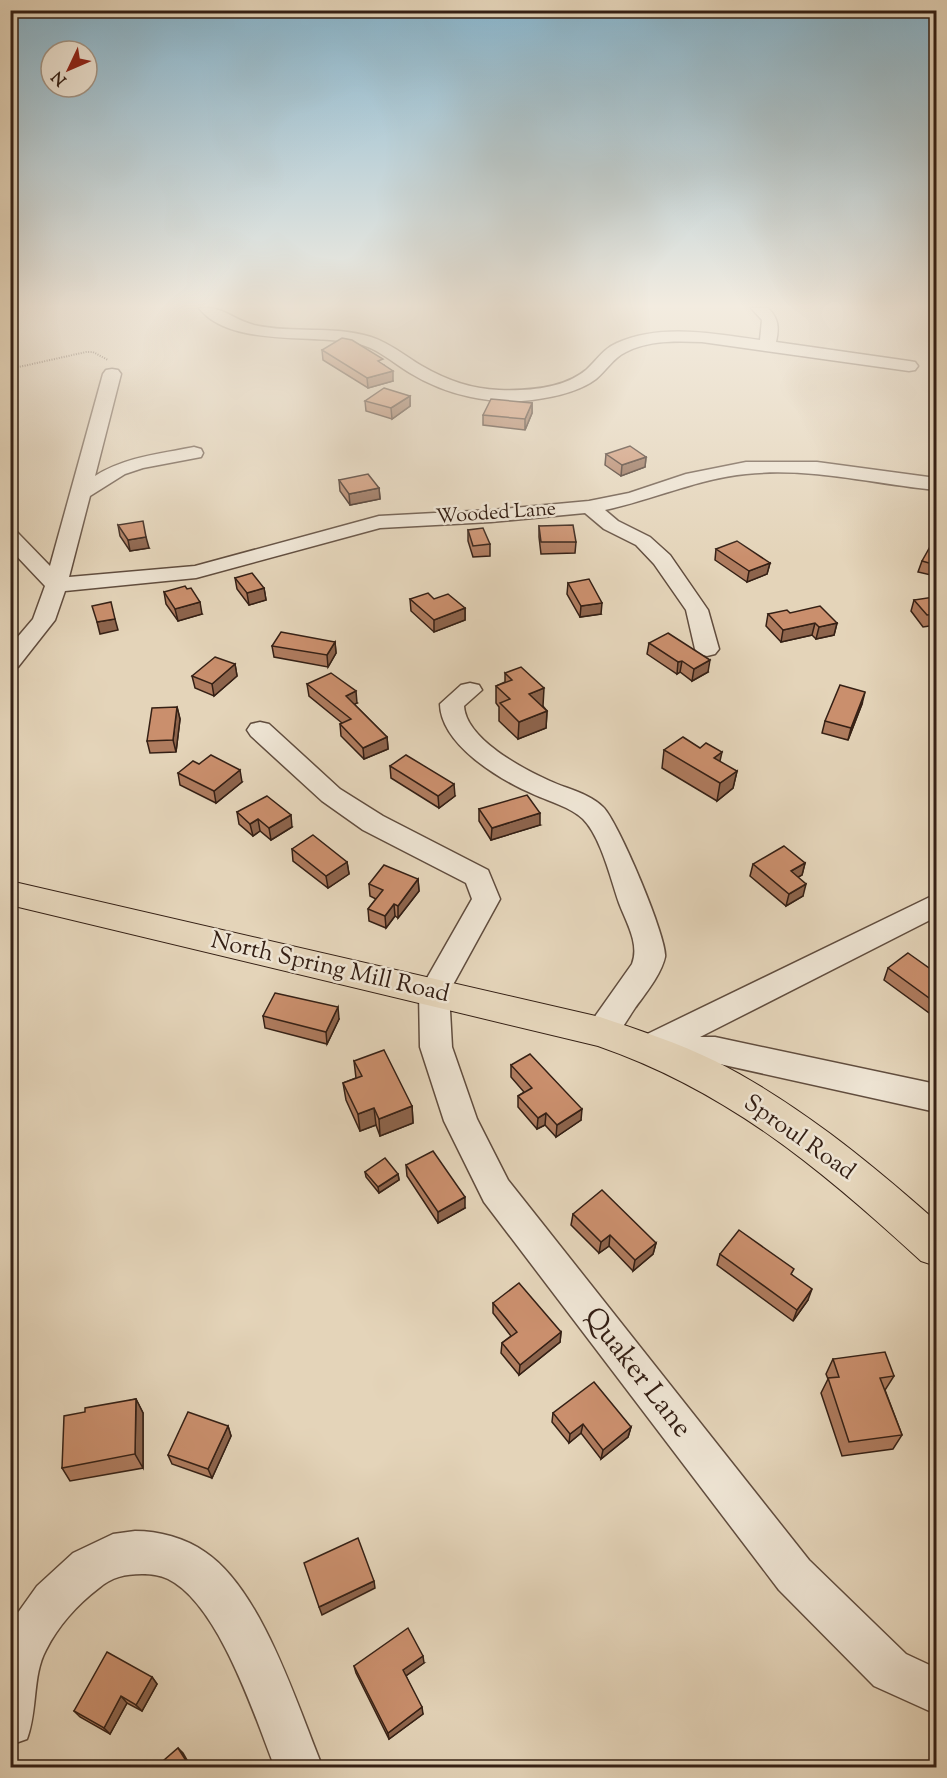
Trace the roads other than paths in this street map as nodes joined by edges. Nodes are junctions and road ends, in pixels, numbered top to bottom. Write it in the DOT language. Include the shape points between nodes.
graph roads {
  1 [pos="107,391"];
  2 [pos="468,391"];
  3 [pos="548,391"];
  4 [pos="194,453"];
  5 [pos="936,484"];
  6 [pos="80,493"];
  7 [pos="589,507"];
  8 [pos="10,536"];
  9 [pos="56,585"];
  10 [pos="707,649"];
  11 [pos="10,662"];
  12 [pos="470,690"];
  13 [pos="260,730"];
  14 [pos="10,894"];
  15 [pos="936,905"];
  16 [pos="434,992"];
  17 [pos="600,1032"];
  18 [pos="648,1048"];
  19 [pos="936,1098"];
  20 [pos="936,1247"];
  21 [pos="936,1691"];
  22 [pos="10,1722"];
  23 [pos="299,1767"];
  1 -- 6 [label="street"];
  2 -- 3 [label="street" via="496,395"];
  4 -- 6 [label="street" via="118,470"];
  5 -- 7 [label="street, Wooded Lane" via="817,468 746,468"];
  6 -- 9 [label="street"];
  7 -- 9 [label="street, Wooded Lane" via="379,522 196,572"];
  7 -- 10 [label="street" via="611,525 643,541 662,560 697,610"];
  8 -- 9 [label="street"];
  9 -- 11 [label="street" via="44,620"];
  12 -- 17 [label="street" via="452,704 450,712 458,728 494,759 595,815 622,870 650,956"];
  13 -- 16 [label="street" via="331,795 373,823 478,877 486,899"];
  14 -- 16 [label="main road, North Spring Mill Road"];
  15 -- 18 [label="street"];
  16 -- 17 [label="main road, North Spring Mill Road"];
  16 -- 21 [label="street, Quaker Lane" via="436,1047 461,1121 496,1191 794,1575 890,1670"];
  17 -- 18 [label="main road, North Spring Mill Road"];
  18 -- 19 [label="street" via="715,1050"];
  18 -- 20 [label="main road, Sproul Road" via="713,1079 792,1128"];
  22 -- 23 [label="street" via="27,1638 51,1604 80,1576 112,1556 157,1554 184,1563 230,1611"];
}
